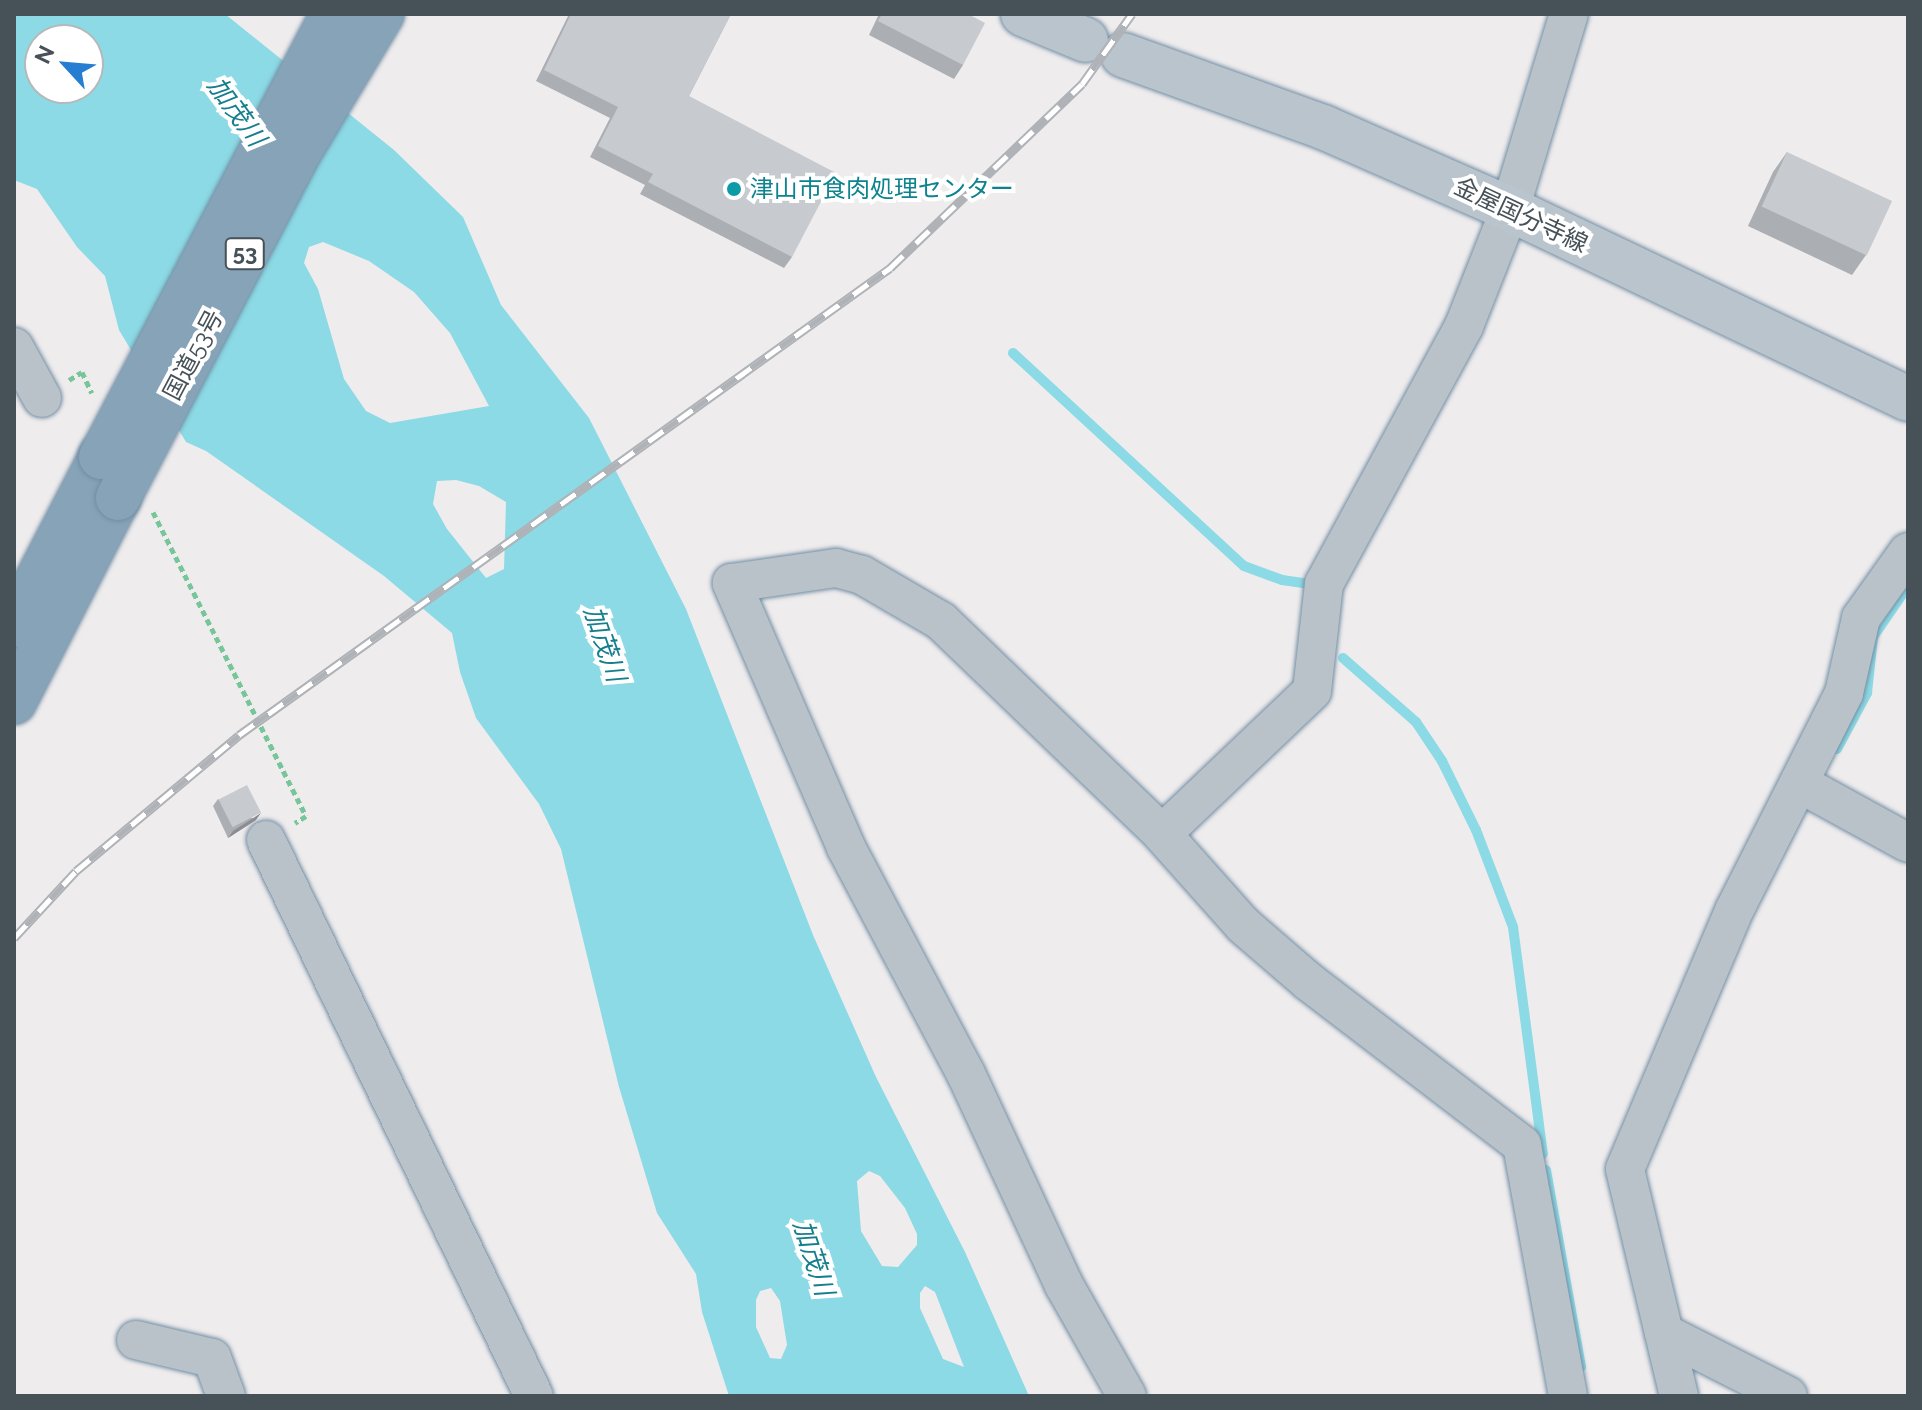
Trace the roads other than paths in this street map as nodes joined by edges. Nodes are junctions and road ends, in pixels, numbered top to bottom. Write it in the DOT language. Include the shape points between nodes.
graph roads {
  1 [pos="333,14"];
  2 [pos="382,14"];
  3 [pos="1023,14"];
  4 [pos="1569,14"];
  5 [pos="1510,209"];
  6 [pos="14,347"];
  7 [pos="42,398"];
  8 [pos="1908,399"];
  9 [pos="1908,552"];
  10 [pos="14,625"];
  11 [pos="14,702"];
  12 [pos="1799,783"];
  13 [pos="1162,834"];
  14 [pos="266,840"];
  15 [pos="1908,843"];
  16 [pos="1664,1333"];
  17 [pos="136,1340"];
  18 [pos="226,1396"];
  19 [pos="534,1396"];
  20 [pos="1127,1396"];
  21 [pos="1568,1396"];
  22 [pos="1679,1396"];
  23 [pos="1788,1396"];
  1 -- 10 [label="highway, 国道53号 / 53, bridge"];
  2 -- 11 [label="highway, 国道53号 / 53, bridge" via="299,152 135,505"];
  3 -- 5 [label="main road, 金屋国分寺線" via="1323,127"];
  4 -- 5 [label="street"];
  5 -- 8 [label="main road, 金屋国分寺線"];
  5 -- 13 [label="street" via="1464,326 1324,584 1312,691"];
  6 -- 7 [label="street"];
  9 -- 12 [label="street" via="1866,608 1844,693"];
  12 -- 15 [label="street"];
  12 -- 16 [label="street" via="1735,909 1625,1169"];
  13 -- 20 [label="street" via="941,621 862,575 836,568 732,583 846,847 966,1074 1064,1285"];
  13 -- 21 [label="street" via="1243,925 1522,1145"];
  14 -- 19 [label="street"];
  16 -- 22 [label="street"];
  16 -- 23 [label="street"];
  17 -- 18 [label="street" via="212,1358"];
}
